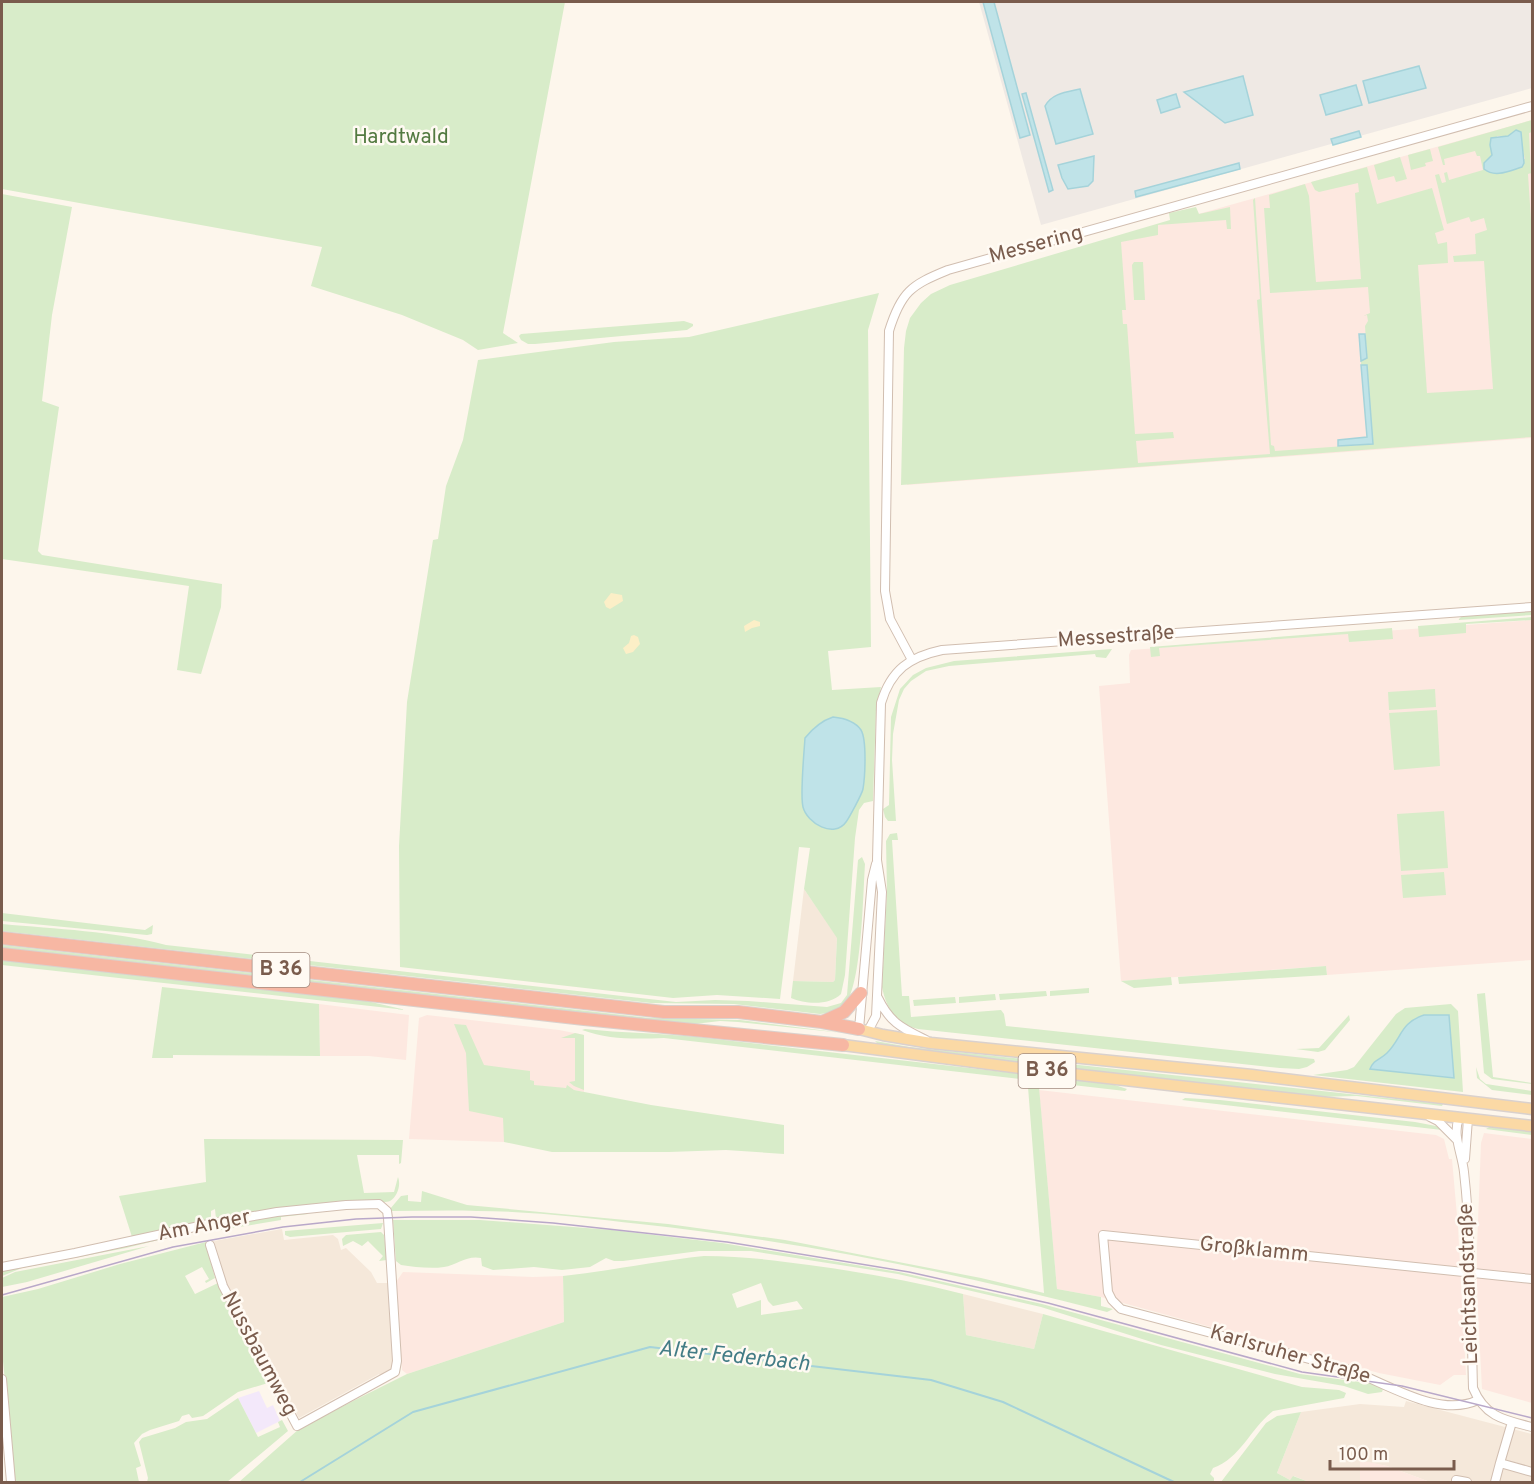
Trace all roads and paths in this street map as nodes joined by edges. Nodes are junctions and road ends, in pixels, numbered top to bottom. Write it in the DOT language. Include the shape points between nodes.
graph roads {
  1 [pos="1533,106"];
  2 [pos="1533,606"];
  3 [pos="912,660"];
  4 [pos="877,860"];
  5 [pos="2,938"];
  6 [pos="2,954"];
  7 [pos="861,993"];
  8 [pos="877,995"];
  9 [pos="822,1022"];
  10 [pos="863,1033"];
  11 [pos="931,1042"];
  12 [pos="843,1045"];
  13 [pos="879,1050"];
  14 [pos="1533,1108"];
  15 [pos="1466,1112"];
  16 [pos="1418,1113"];
  17 [pos="1444,1116"];
  18 [pos="1533,1126"];
  19 [pos="1457,1140"];
  20 [pos="1463,1168"];
  21 [pos="389,1230"];
  22 [pos="210,1245"];
  23 [pos="2,1267"];
  24 [pos="1469,1272"];
  25 [pos="1533,1279"];
  26 [pos="1112,1300"];
  27 [pos="2,1378"];
  28 [pos="1478,1400"];
  29 [pos="4,1422"];
  30 [pos="1512,1422"];
  31 [pos="1533,1427"];
  32 [pos="1500,1463"];
  33 [pos="1533,1472"];
  34 [pos="1456,1480"];
  35 [pos="11,1482"];
  36 [pos="1467,1482"];
  37 [pos="1495,1482"];
  1 -- 3 [label="street, Messering" via="948,270 912,288 896,309 889,331 885,572 890,619"];
  2 -- 3 [label="street, Messestraße" via="942,650"];
  3 -- 4 [label="street, Messestraße" via="890,681 881,703"];
  4 -- 7 [label="street, Messestraße"];
  4 -- 8 [label="street, Messestraße" via="882,892"];
  5 -- 9 [label="highway, B 36" via="664,1012 738,1012"];
  6 -- 12 [label="highway, B 36"];
  7 -- 9 [label="highway" via="844,1012"];
  7 -- 10 [label="street, Messestraße"];
  8 -- 10 [label="street, Messestraße" via="876,1016"];
  8 -- 11 [label="street" via="895,1024"];
  9 -- 10 [label="highway, B 36"];
  10 -- 11 [label="main road, B 36"];
  10 -- 12 [label="main road"];
  10 -- 13 [label="main road" via="866,1043"];
  11 -- 15 [label="main road, B 36" via="1252,1075"];
  12 -- 13 [label="main road, B 36"];
  13 -- 16 [label="main road, B 36"];
  14 -- 15 [label="main road, B 36" via="1486,1104"];
  15 -- 17 [label="main road, B 36"];
  15 -- 17 [label="main road" via="1459,1110"];
  15 -- 18 [label="main road, B 36"];
  15 -- 19 [label="street, Leichtsandstraße" via="1456,1127"];
  15 -- 20 [label="street, Leichtsandstraße"];
  16 -- 17 [label="main road, B 36"];
  16 -- 19 [label="street" via="1438,1121"];
  19 -- 20 [label="street, Leichtsandstraße"];
  20 -- 24 [label="street, Leichtsandstraße"];
  21 -- 22 [label="street, Nussbaumweg" via="395,1372 297,1426 223,1286"];
  21 -- 23 [label="street, Am Anger" via="382,1206 346,1205 213,1222"];
  24 -- 25 [label="street"];
  24 -- 26 [label="street, Großklamm" via="1103,1235"];
  24 -- 28 [label="street, Leichtsandstraße" via="1473,1388"];
  26 -- 28 [label="street, Karlsruher Straße" via="1121,1309 1372,1377 1404,1394 1458,1406"];
  27 -- 29 [label="street"];
  28 -- 30 [label="street" via="1491,1414"];
  29 -- 35 [label="street"];
  30 -- 31 [label="street"];
  30 -- 32 [label="street"];
  32 -- 33 [label="street"];
  32 -- 37 [label="street"];
  34 -- 36 [label="street"];
}
